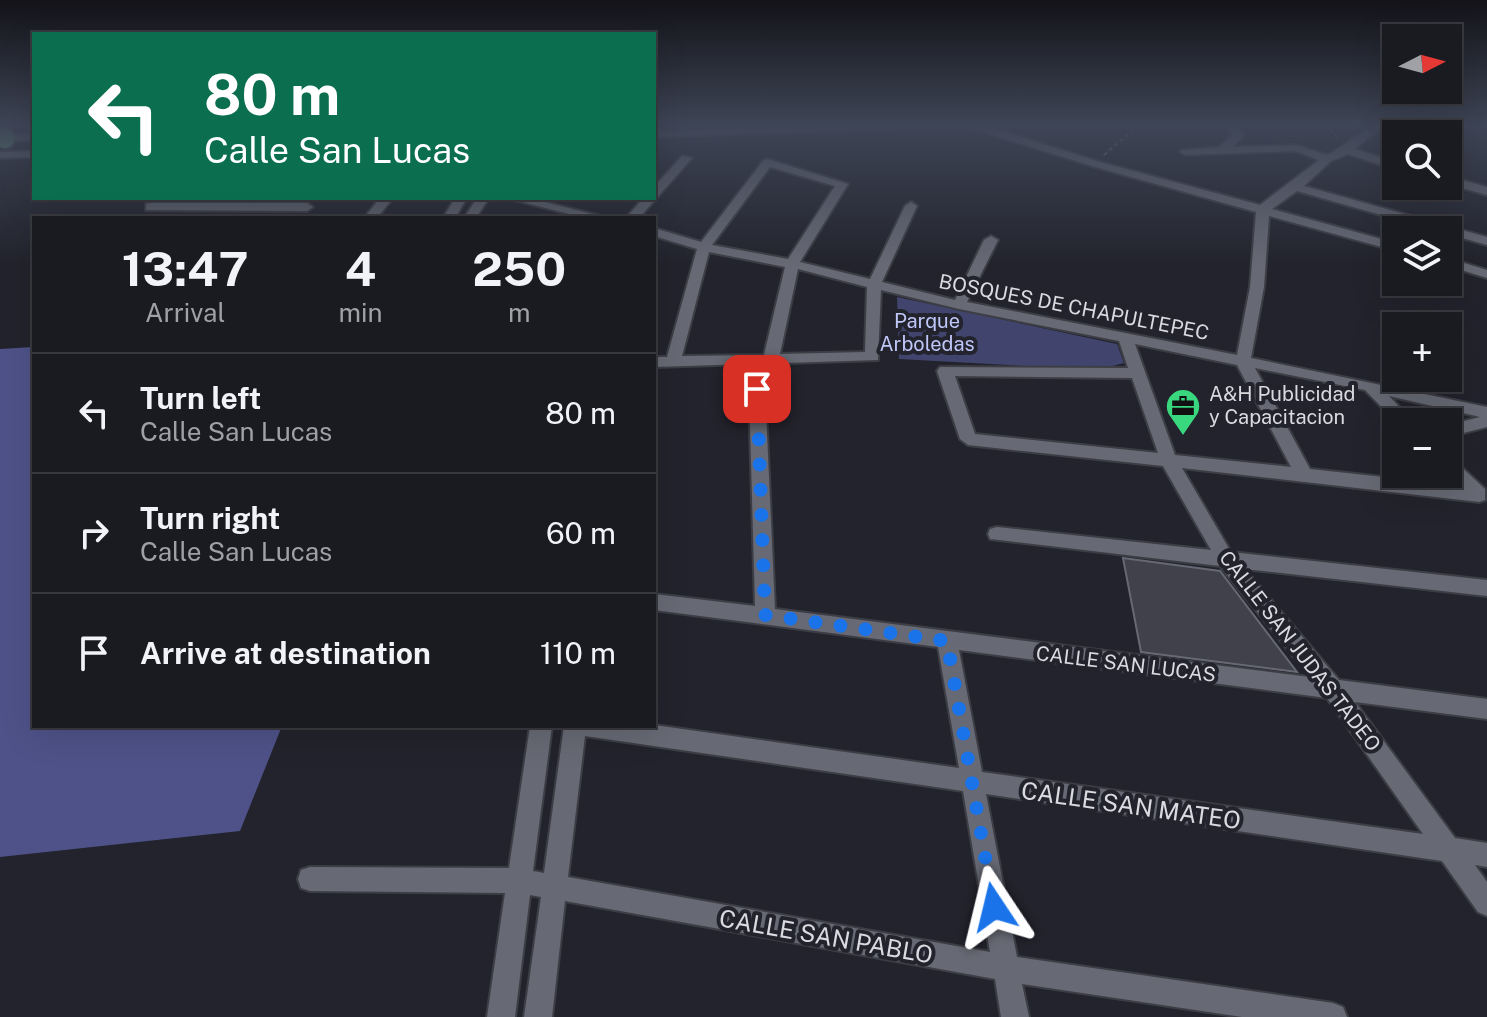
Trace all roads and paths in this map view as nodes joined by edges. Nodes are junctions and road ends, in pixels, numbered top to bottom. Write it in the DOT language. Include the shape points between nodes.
graph roads {
  1 [pos="674,171"];
  2 [pos="761,171"];
  3 [pos="797,171"];
  4 [pos="1124,171"];
  5 [pos="1313,171"];
  6 [pos="1462,184"];
  7 [pos="1295,187"];
  8 [pos="1487,191"];
  9 [pos="656,192"];
  10 [pos="385,200"];
  11 [pos="521,200"];
  12 [pos="648,200"];
  13 [pos="154,202"];
  14 [pos="911,206"];
  15 [pos="553,207"];
  16 [pos="1263,209"];
  17 [pos="304,212"];
  18 [pos="227,213"];
  19 [pos="372,216"];
  20 [pos="593,216"];
  21 [pos="634,216"];
  22 [pos="656,233"];
  23 [pos="991,240"];
  24 [pos="1487,241"];
  25 [pos="1382,243"];
  26 [pos="704,247"];
  27 [pos="792,264"];
  28 [pos="1462,266"];
  29 [pos="1487,274"];
  30 [pos="874,284"];
  31 [pos="959,305"];
  32 [pos="1125,337"];
  33 [pos="771,359"];
  34 [pos="1243,361"];
  35 [pos="656,362"];
  36 [pos="673,362"];
  37 [pos="1139,373"];
  38 [pos="1370,386"];
  39 [pos="757,389"];
  40 [pos="1392,408"];
  41 [pos="1487,413"];
  42 [pos="1487,421"];
  43 [pos="1462,427"];
  44 [pos="1169,461"];
  45 [pos="1303,473"];
  46 [pos="1462,478"];
  47 [pos="1483,498"];
  48 [pos="997,534"];
  49 [pos="1226,560"];
  50 [pos="1487,588"];
  51 [pos="656,602"];
  52 [pos="765,615"];
  53 [pos="947,641"];
  54 [pos="1334,690"];
  55 [pos="1487,709"];
  56 [pos="541,728"];
  57 [pos="575,728"];
  58 [pos="599,728"];
  59 [pos="971,784"];
  60 [pos="1449,850"];
  61 [pos="1487,855"];
  62 [pos="310,879"];
  63 [pos="521,881"];
  64 [pos="557,889"];
  65 [pos="1487,903"];
  66 [pos="1005,968"];
  67 [pos="501,1017"];
  68 [pos="538,1017"];
  69 [pos="1015,1017"];
  70 [pos="1333,1017"];
  1 -- 9 [label="street"];
  2 -- 26 [label="street"];
  3 -- 27 [label="street" via="842,184"];
  4 -- 16 [label="street"];
  5 -- 7 [label="street"];
  6 -- 8 [label="street"];
  7 -- 16 [label="street"];
  7 -- 24 [label="street"];
  10 -- 19 [label="street"];
  11 -- 15 [label="street"];
  12 -- 21 [label="street"];
  13 -- 18 [label="street"];
  14 -- 30 [label="street"];
  15 -- 20 [label="street"];
  16 -- 25 [label="street"];
  16 -- 34 [label="street" via="1257,287"];
  17 -- 18 [label="street"];
  22 -- 26 [label="street, BOSQUES DE CHAPULTEPEC"];
  23 -- 31 [label="street"];
  26 -- 27 [label="street, BOSQUES DE CHAPULTEPEC"];
  26 -- 36 [label="street"];
  27 -- 30 [label="street, BOSQUES DE CHAPULTEPEC"];
  27 -- 33 [label="street"];
  28 -- 29 [label="street"];
  30 -- 31 [label="street, BOSQUES DE CHAPULTEPEC"];
  30 -- 33 [label="street" via="873,357"];
  31 -- 32 [label="street, BOSQUES DE CHAPULTEPEC"];
  32 -- 34 [label="street, BOSQUES DE CHAPULTEPEC"];
  32 -- 37 [label="street, CALLE SAN JUDAS TADEO"];
  33 -- 36 [label="street"];
  34 -- 38 [label="street, BOSQUES DE CHAPULTEPEC"];
  34 -- 45 [label="street"];
  35 -- 36 [label="street"];
  37 -- 44 [label="street, CALLE SAN JUDAS TADEO"];
  37 -- 44 [label="street" via="945,371 968,439"];
  38 -- 40 [label="street"];
  38 -- 41 [label="street, BOSQUES DE CHAPULTEPEC"];
  39 -- 52 [label="street"];
  42 -- 43 [label="street"];
  44 -- 45 [label="street"];
  44 -- 49 [label="street, CALLE SAN JUDAS TADEO"];
  45 -- 47 [label="street"];
  46 -- 47 [label="street"];
  48 -- 49 [label="street"];
  49 -- 50 [label="street"];
  49 -- 54 [label="street, CALLE SAN JUDAS TADEO"];
  51 -- 52 [label="street, CALLE SAN LUCAS"];
  52 -- 53 [label="street, CALLE SAN LUCAS"];
  53 -- 54 [label="street, CALLE SAN LUCAS"];
  53 -- 59 [label="street"];
  54 -- 55 [label="street, CALLE SAN LUCAS"];
  54 -- 60 [label="street, CALLE SAN JUDAS TADEO"];
  56 -- 63 [label="street"];
  57 -- 64 [label="street"];
  58 -- 59 [label="street, CALLE SAN MATEO"];
  59 -- 60 [label="street, CALLE SAN MATEO"];
  59 -- 66 [label="street"];
  60 -- 61 [label="street, CALLE SAN MATEO"];
  60 -- 65 [label="street, CALLE SAN JUDAS TADEO"];
  62 -- 63 [label="street, CALLE SAN PABLO"];
  63 -- 64 [label="street, CALLE SAN PABLO"];
  63 -- 67 [label="street"];
  64 -- 66 [label="street, CALLE SAN PABLO"];
  64 -- 68 [label="street"];
  66 -- 69 [label="street"];
  66 -- 70 [label="street, CALLE SAN PABLO"];
}
